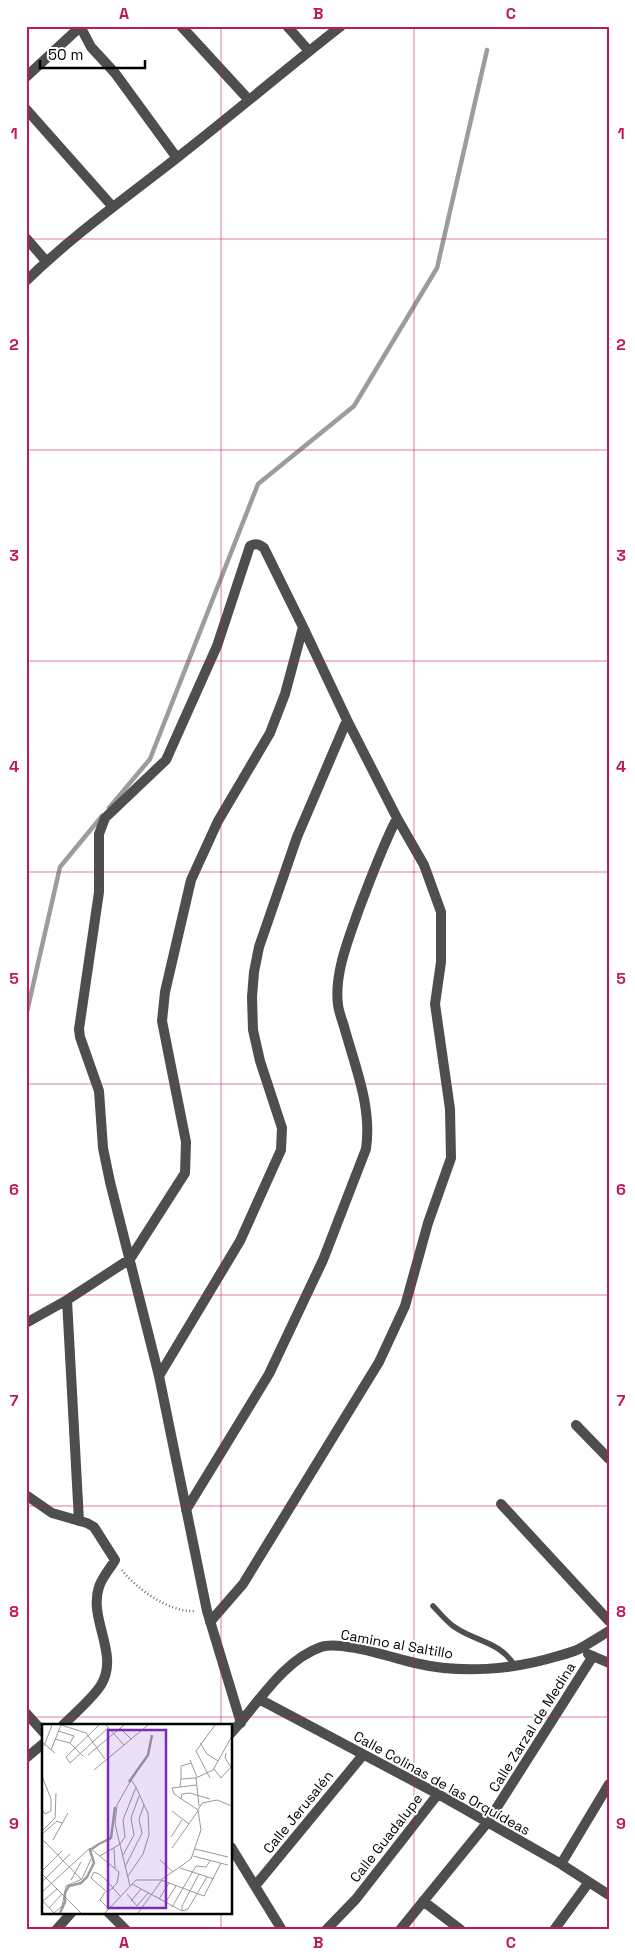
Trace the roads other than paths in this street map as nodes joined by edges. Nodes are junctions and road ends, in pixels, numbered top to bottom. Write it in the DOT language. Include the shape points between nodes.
graph roads {
  1 [pos="181,26"];
  2 [pos="287,26"];
  3 [pos="341,26"];
  4 [pos="81,27"];
  5 [pos="308,51"];
  6 [pos="26,77"];
  7 [pos="250,100"];
  8 [pos="26,109"];
  9 [pos="177,158"];
  10 [pos="112,206"];
  11 [pos="26,238"];
  12 [pos="46,261"];
  13 [pos="26,281"];
  14 [pos="303,627"];
  15 [pos="347,720"];
  16 [pos="397,818"];
  17 [pos="130,1259"];
  18 [pos="67,1300"];
  19 [pos="26,1323"];
  20 [pos="160,1376"];
  21 [pos="576,1425"];
  22 [pos="609,1459"];
  23 [pos="26,1494"];
  24 [pos="501,1504"];
  25 [pos="186,1510"];
  26 [pos="79,1521"];
  27 [pos="433,1606"];
  28 [pos="609,1621"];
  29 [pos="210,1622"];
  30 [pos="609,1631"];
  31 [pos="578,1649"];
  32 [pos="593,1656"];
  33 [pos="609,1663"];
  34 [pos="515,1666"];
  35 [pos="259,1699"];
  36 [pos="26,1713"];
  37 [pos="240,1723"];
  38 [pos="64,1724"];
  39 [pos="42,1731"];
  40 [pos="232,1732"];
  41 [pos="42,1745"];
  42 [pos="363,1755"];
  43 [pos="26,1758"];
  44 [pos="609,1784"];
  45 [pos="438,1794"];
  46 [pos="487,1823"];
  47 [pos="232,1849"];
  48 [pos="561,1864"];
  49 [pos="589,1882"];
  50 [pos="255,1886"];
  51 [pos="609,1895"];
  52 [pos="423,1901"];
  53 [pos="70,1914"];
  54 [pos="110,1914"];
  55 [pos="56,1930"];
  56 [pos="126,1930"];
  57 [pos="282,1930"];
  58 [pos="326,1930"];
  59 [pos="400,1930"];
  60 [pos="461,1930"];
  61 [pos="554,1930"];
  1 -- 7 [label="street"];
  2 -- 5 [label="street"];
  3 -- 5 [label="street"];
  4 -- 6 [label="street"];
  4 -- 9 [label="street" via="91,47 115,73"];
  5 -- 7 [label="street"];
  7 -- 9 [label="street"];
  8 -- 10 [label="street"];
  9 -- 10 [label="street"];
  10 -- 12 [label="street"];
  11 -- 12 [label="street"];
  12 -- 13 [label="street"];
  14 -- 15 [label="street"];
  14 -- 17 [label="street" via="285,694 270,733 218,821 191,880 165,992 162,1021 186,1142 185,1173"];
  14 -- 17 [label="street" via="264,548 259,544 250,546 217,646 166,760 105,818 99,834 99,892 79,1029 99,1091 103,1148"];
  15 -- 16 [label="street"];
  15 -- 20 [label="street" via="297,837 259,947 254,972 253,1030 282,1128 281,1150 240,1241"];
  16 -- 25 [label="street" via="369,883 346,947 339,978 338,1004 367,1111 366,1149 323,1260 269,1374"];
  16 -- 29 [label="street" via="424,865 442,912 441,962 435,1004 450,1108 451,1158 428,1223 405,1306 379,1362 242,1584"];
  17 -- 18 [label="street"];
  17 -- 20 [label="street"];
  18 -- 19 [label="street"];
  18 -- 26 [label="street"];
  20 -- 25 [label="street"];
  21 -- 22 [label="street"];
  23 -- 26 [label="street" via="52,1513"];
  24 -- 28 [label="street"];
  25 -- 29 [label="street"];
  26 -- 38 [label="street" via="94,1527 116,1560 102,1579 96,1600 107,1663 101,1685"];
  27 -- 34 [label="lane" via="452,1625 509,1655"];
  29 -- 37 [label="street"];
  30 -- 31 [label="street, Camino al Saltillo"];
  31 -- 32 [label="street"];
  31 -- 34 [label="street, Camino al Saltillo"];
  32 -- 33 [label="street"];
  32 -- 46 [label="street, Calle Zarzal de Medina"];
  34 -- 35 [label="street, Camino al Saltillo" via="463,1669 418,1663 352,1647 323,1646 283,1673"];
  35 -- 37 [label="street"];
  35 -- 42 [label="street, Calle Colinas de las Orquídeas"];
  36 -- 39 [label="street"];
  37 -- 40 [label="street"];
  41 -- 43 [label="street"];
  42 -- 45 [label="street, Calle Colinas de las Orquídeas"];
  42 -- 50 [label="street, Calle Jerusalén"];
  44 -- 48 [label="street"];
  45 -- 46 [label="street, Calle Colinas de las Orquídeas"];
  45 -- 58 [label="street, Calle Guadalupe" via="356,1899"];
  46 -- 48 [label="street, Calle Colinas de las Orquídeas"];
  46 -- 52 [label="street, Calle Zarzal de Medina"];
  47 -- 50 [label="street"];
  48 -- 49 [label="street, Calle Colinas de las Orquídeas"];
  49 -- 51 [label="street, Calle Colinas de las Orquídeas"];
  49 -- 61 [label="street"];
  50 -- 57 [label="street"];
  52 -- 59 [label="street, Calle Zarzal de Medina"];
  52 -- 60 [label="street"];
  53 -- 55 [label="street"];
  54 -- 56 [label="street"];
}
